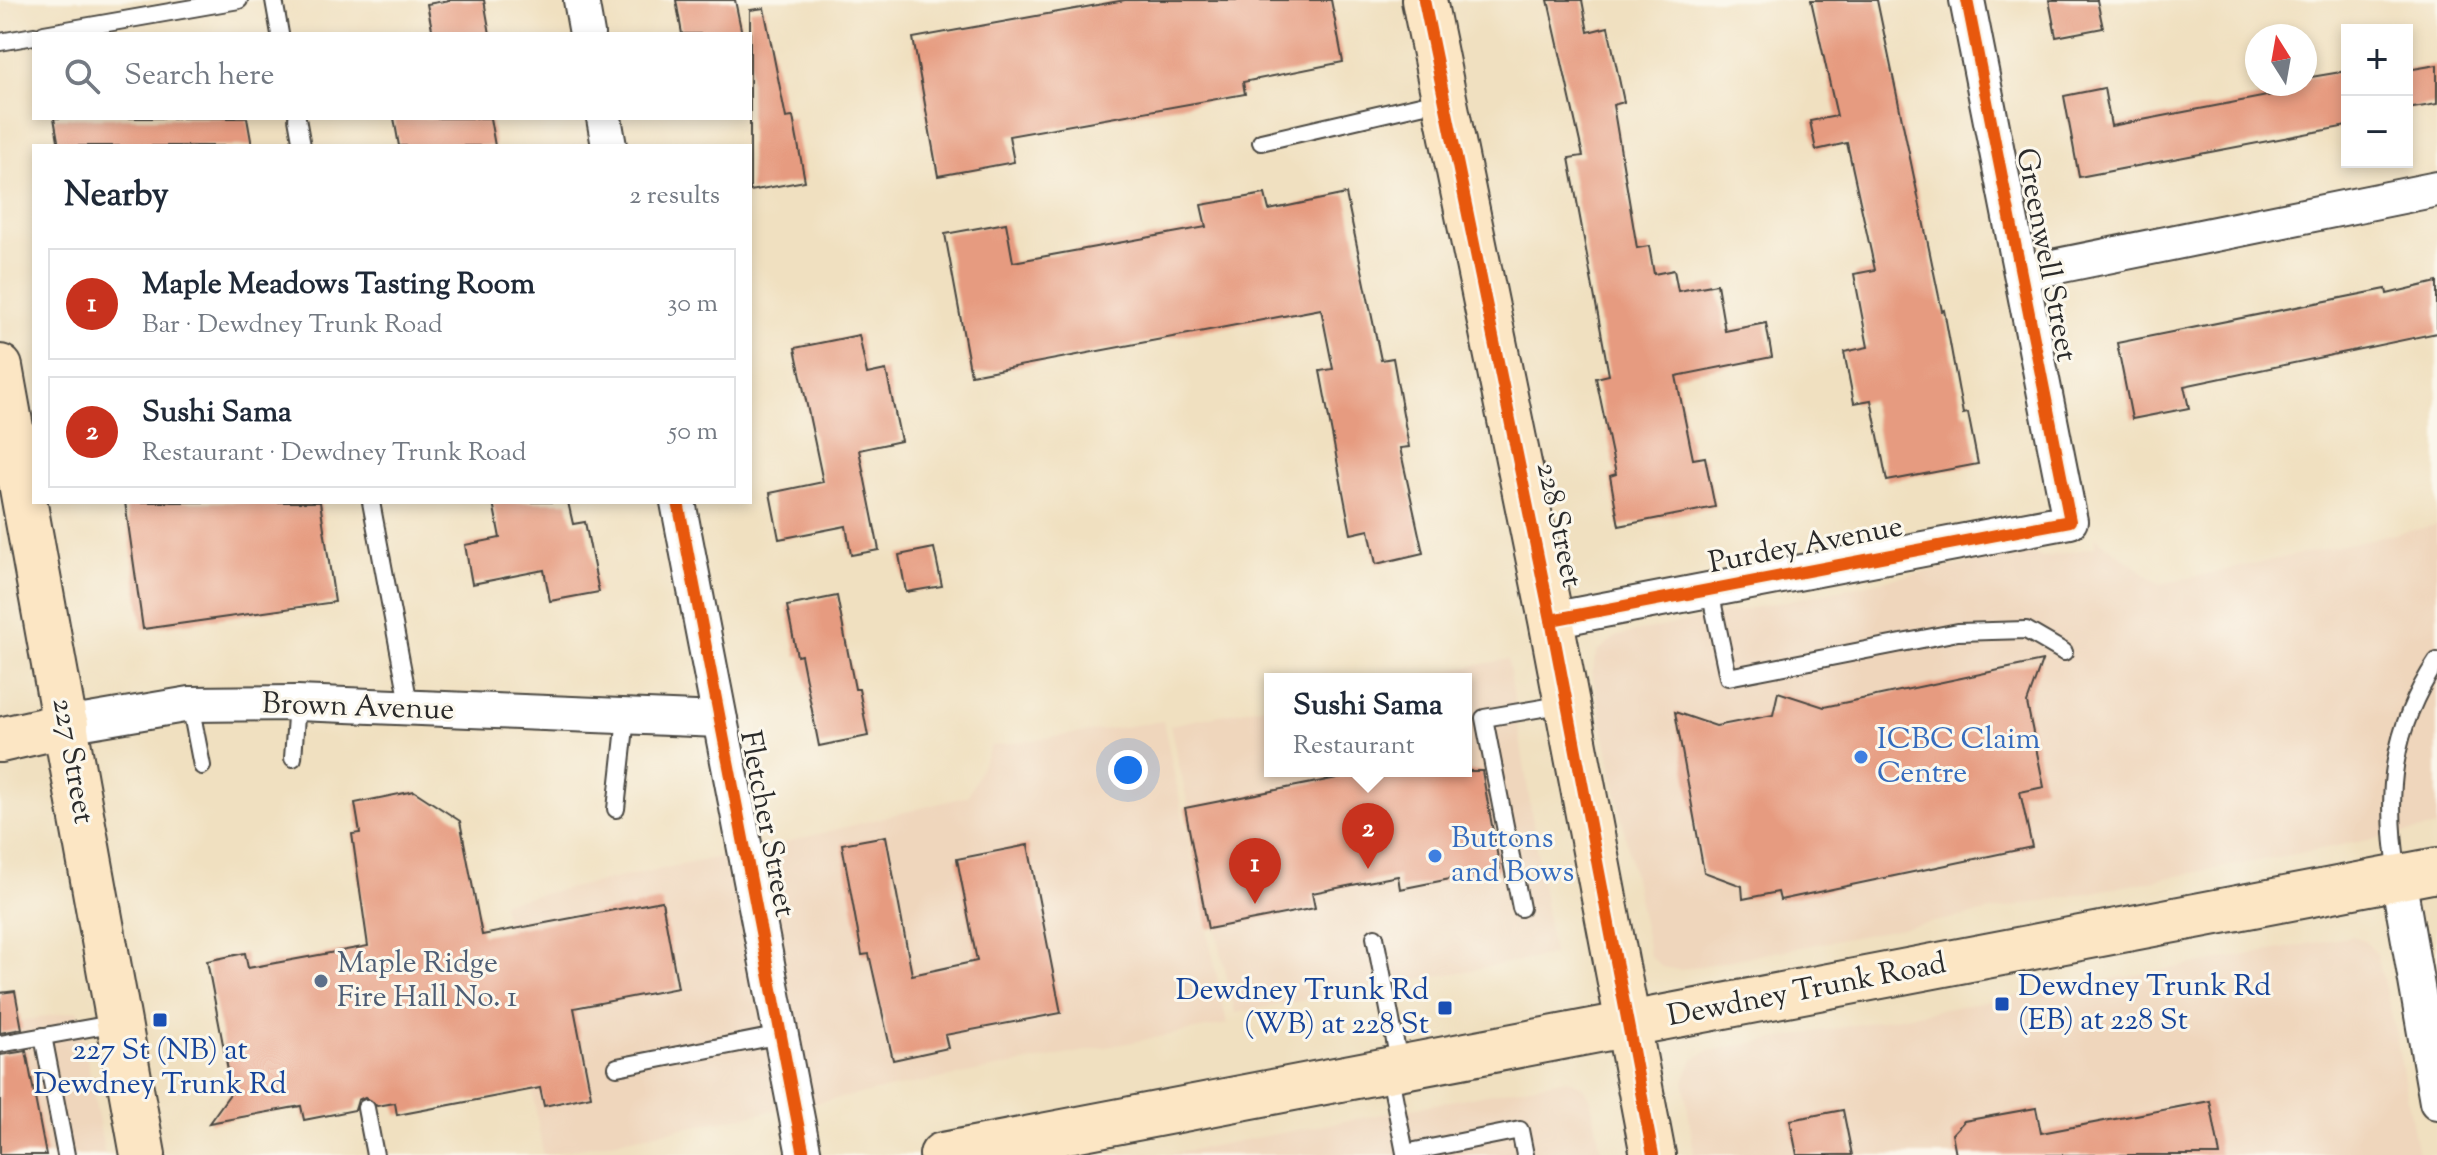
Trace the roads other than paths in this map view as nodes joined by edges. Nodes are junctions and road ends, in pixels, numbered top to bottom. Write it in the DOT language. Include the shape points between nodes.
graph roads {
  1 [pos="239,0"];
  2 [pos="274,0"];
  3 [pos="581,0"];
  4 [pos="1424,0"];
  5 [pos="1967,0"];
  6 [pos="55,32"];
  7 [pos="280,32"];
  8 [pos="587,32"];
  9 [pos="32,36"];
  10 [pos="0,42"];
  11 [pos="1444,99"];
  12 [pos="297,120"];
  13 [pos="604,120"];
  14 [pos="1261,142"];
  15 [pos="302,144"];
  16 [pos="609,144"];
  17 [pos="2437,189"];
  18 [pos="2023,273"];
  19 [pos="0,367"];
  20 [pos="371,504"];
  21 [pos="678,504"];
  22 [pos="2070,521"];
  23 [pos="1710,591"];
  24 [pos="1551,620"];
  25 [pos="2064,652"];
  26 [pos="2437,661"];
  27 [pos="297,703"];
  28 [pos="1567,703"];
  29 [pos="190,704"];
  30 [pos="410,709"];
  31 [pos="626,718"];
  32 [pos="720,720"];
  33 [pos="66,725"];
  34 [pos="0,740"];
  35 [pos="293,758"];
  36 [pos="202,766"];
  37 [pos="616,809"];
  38 [pos="2418,874"];
  39 [pos="1521,908"];
  40 [pos="1375,937"];
  41 [pos="119,1023"];
  42 [pos="1629,1026"];
  43 [pos="781,1035"];
  44 [pos="43,1036"];
  45 [pos="0,1044"];
  46 [pos="617,1067"];
  47 [pos="1395,1070"];
  48 [pos="2437,1102"];
  49 [pos="366,1108"];
  50 [pos="66,1155"];
  51 [pos="143,1155"];
  52 [pos="375,1155"];
  53 [pos="804,1155"];
  54 [pos="942,1155"];
  55 [pos="1525,1155"];
  56 [pos="1653,1155"];
  1 -- 6 [label="lane"];
  2 -- 7 [label="lane"];
  3 -- 8 [label="street"];
  4 -- 11 [label="main road, 228 Street"];
  5 -- 18 [label="street, Greenwell Street"];
  9 -- 10 [label="lane"];
  11 -- 14 [label="lane"];
  11 -- 24 [label="main road, 228 Street"];
  12 -- 15 [label="lane"];
  13 -- 16 [label="street"];
  17 -- 18 [label="street"];
  18 -- 22 [label="street, Greenwell Street"];
  19 -- 33 [label="main road, 227 Street"];
  20 -- 30 [label="lane"];
  21 -- 32 [label="street, Fletcher Street"];
  22 -- 23 [label="street, Purdey Avenue"];
  23 -- 24 [label="street, Purdey Avenue"];
  23 -- 25 [label="lane" via="1728,677 1958,632 2026,630"];
  24 -- 28 [label="main road, 228 Street"];
  26 -- 38 [label="lane" via="2399,734 2391,788 2391,830"];
  27 -- 29 [label="street, Brown Avenue"];
  27 -- 30 [label="street, Brown Avenue"];
  27 -- 35 [label="lane"];
  28 -- 39 [label="lane" via="1484,718"];
  28 -- 42 [label="main road, 228 Street"];
  29 -- 33 [label="street, Brown Avenue"];
  29 -- 36 [label="lane"];
  30 -- 31 [label="street, Brown Avenue"];
  31 -- 32 [label="street, Brown Avenue"];
  31 -- 37 [label="lane"];
  32 -- 43 [label="street, Fletcher Street"];
  33 -- 34 [label="main road, Brown Avenue"];
  33 -- 41 [label="main road, 227 Street"];
  38 -- 42 [label="main road, Dewdney Trunk Road"];
  38 -- 48 [label="street"];
  40 -- 47 [label="lane"];
  41 -- 44 [label="lane"];
  41 -- 51 [label="main road, 227 Street"];
  42 -- 47 [label="main road, Dewdney Trunk Road"];
  42 -- 56 [label="main road, 228 Street"];
  43 -- 46 [label="lane"];
  43 -- 53 [label="street, Fletcher Street"];
  44 -- 45 [label="lane"];
  44 -- 50 [label="lane"];
  47 -- 54 [label="main road, Dewdney Trunk Road"];
  47 -- 55 [label="lane" via="1405,1153 1520,1130"];
  49 -- 52 [label="lane"];
}
